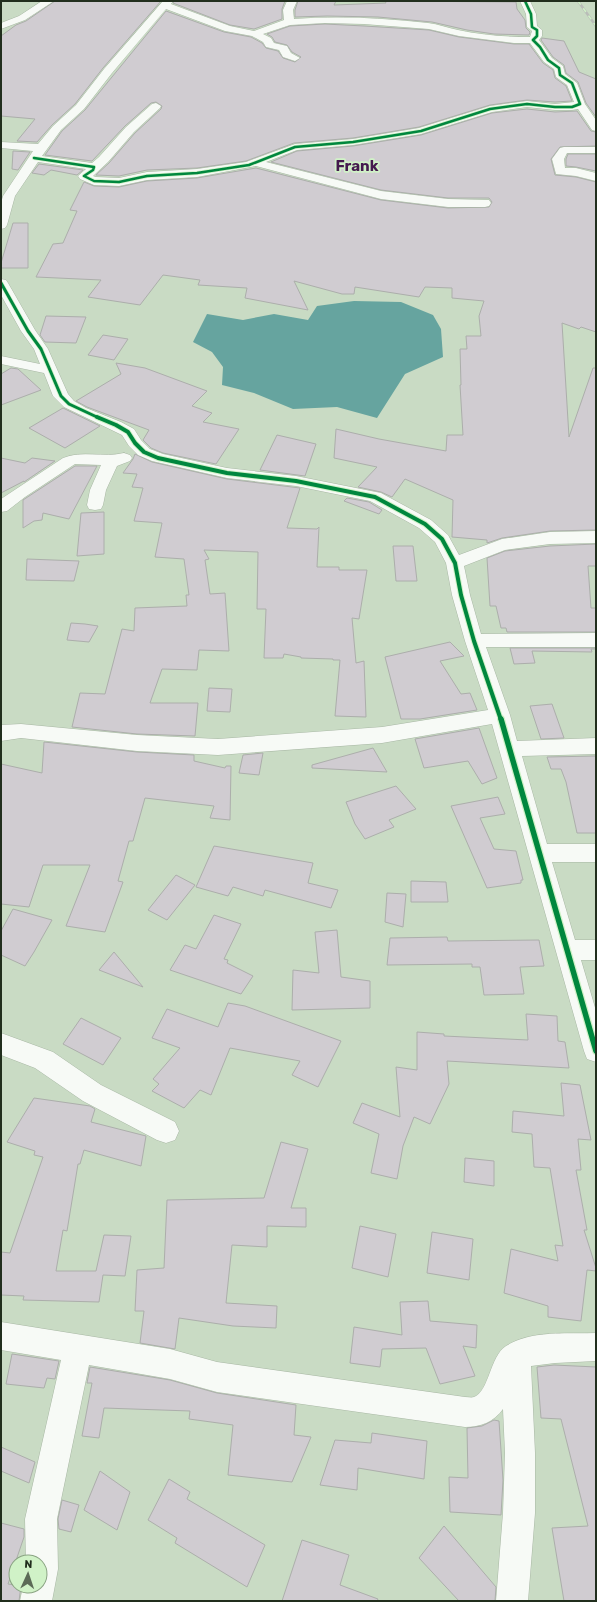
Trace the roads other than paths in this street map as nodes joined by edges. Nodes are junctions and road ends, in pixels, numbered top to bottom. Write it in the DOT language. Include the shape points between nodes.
graph roads {
  1 [pos="49,1"];
  2 [pos="292,1"];
  3 [pos="525,1"];
  4 [pos="166,3"];
  5 [pos="289,22"];
  6 [pos="1,26"];
  7 [pos="254,34"];
  8 [pos="533,40"];
  9 [pos="295,58"];
  10 [pos="580,104"];
  11 [pos="156,106"];
  12 [pos="596,128"];
  13 [pos="1,145"];
  14 [pos="596,150"];
  15 [pos="38,153"];
  16 [pos="258,162"];
  17 [pos="94,167"];
  18 [pos="596,177"];
  19 [pos="485,204"];
  20 [pos="1,225"];
  21 [pos="1,283"];
  22 [pos="1,360"];
  23 [pos="50,370"];
  24 [pos="144,452"];
  25 [pos="113,461"];
  26 [pos="95,505"];
  27 [pos="1,507"];
  28 [pos="596,537"];
  29 [pos="455,563"];
  30 [pos="596,640"];
  31 [pos="474,641"];
  32 [pos="500,715"];
  33 [pos="1,733"];
  34 [pos="596,746"];
  35 [pos="510,749"];
  36 [pos="539,853"];
  37 [pos="596,853"];
  38 [pos="566,950"];
  39 [pos="596,950"];
  40 [pos="1,1044"];
  41 [pos="596,1051"];
  42 [pos="166,1131"];
  43 [pos="1,1336"];
  44 [pos="596,1347"];
  45 [pos="78,1349"];
  46 [pos="516,1357"];
  47 [pos="42,1554"];
  48 [pos="512,1601"];
  1 -- 6 [label="street" via="22,18"];
  2 -- 5 [label="street" via="288,10"];
  3 -- 8 [label="street" via="531,14 532,27 537,30 537,36"];
  4 -- 7 [label="street" via="228,29"];
  4 -- 15 [label="street" via="80,107 57,128"];
  5 -- 7 [label="street"];
  5 -- 8 [label="street" via="325,20 429,26 459,33"];
  7 -- 9 [label="street" via="267,40 270,45 283,48 287,55"];
  8 -- 10 [label="street" via="548,60 559,68 560,74 572,83"];
  10 -- 12 [label="street"];
  10 -- 16 [label="street" via="572,107 555,107 527,104 490,109 421,131 286,149"];
  11 -- 17 [label="street" via="114,146 101,164"];
  13 -- 15 [label="street"];
  14 -- 18 [label="street" via="564,150 558,160 560,171"];
  15 -- 17 [label="street"];
  15 -- 20 [label="street" via="9,196"];
  16 -- 17 [label="street" via="197,173 147,176 119,182 94,181 84,176"];
  16 -- 19 [label="street" via="381,195 448,203"];
  21 -- 23 [label="street" via="41,349"];
  22 -- 23 [label="street"];
  23 -- 24 [label="street" via="61,396 69,404 128,432"];
  24 -- 25 [label="street"];
  24 -- 29 [label="street" via="158,458 226,473 296,481 374,497 425,524 442,539"];
  25 -- 26 [label="street" via="98,490"];
  25 -- 27 [label="street" via="69,461"];
  28 -- 29 [label="street" via="550,538 502,545"];
  29 -- 31 [label="street"];
  30 -- 31 [label="street"];
  31 -- 32 [label="street"];
  32 -- 33 [label="street" via="382,735 218,747 21,731"];
  32 -- 35 [label="street"];
  34 -- 35 [label="street"];
  35 -- 36 [label="street"];
  36 -- 37 [label="street"];
  36 -- 38 [label="street"];
  38 -- 39 [label="street"];
  38 -- 41 [label="street"];
  40 -- 42 [label="street" via="44,1060 92,1092"];
  43 -- 45 [label="street"];
  44 -- 46 [label="street" via="527,1352"];
  45 -- 46 [label="street" via="170,1364 217,1377 466,1412 483,1410 492,1401 506,1369"];
  45 -- 47 [label="street" via="41,1519"];
  46 -- 48 [label="street" via="520,1461"];
}
